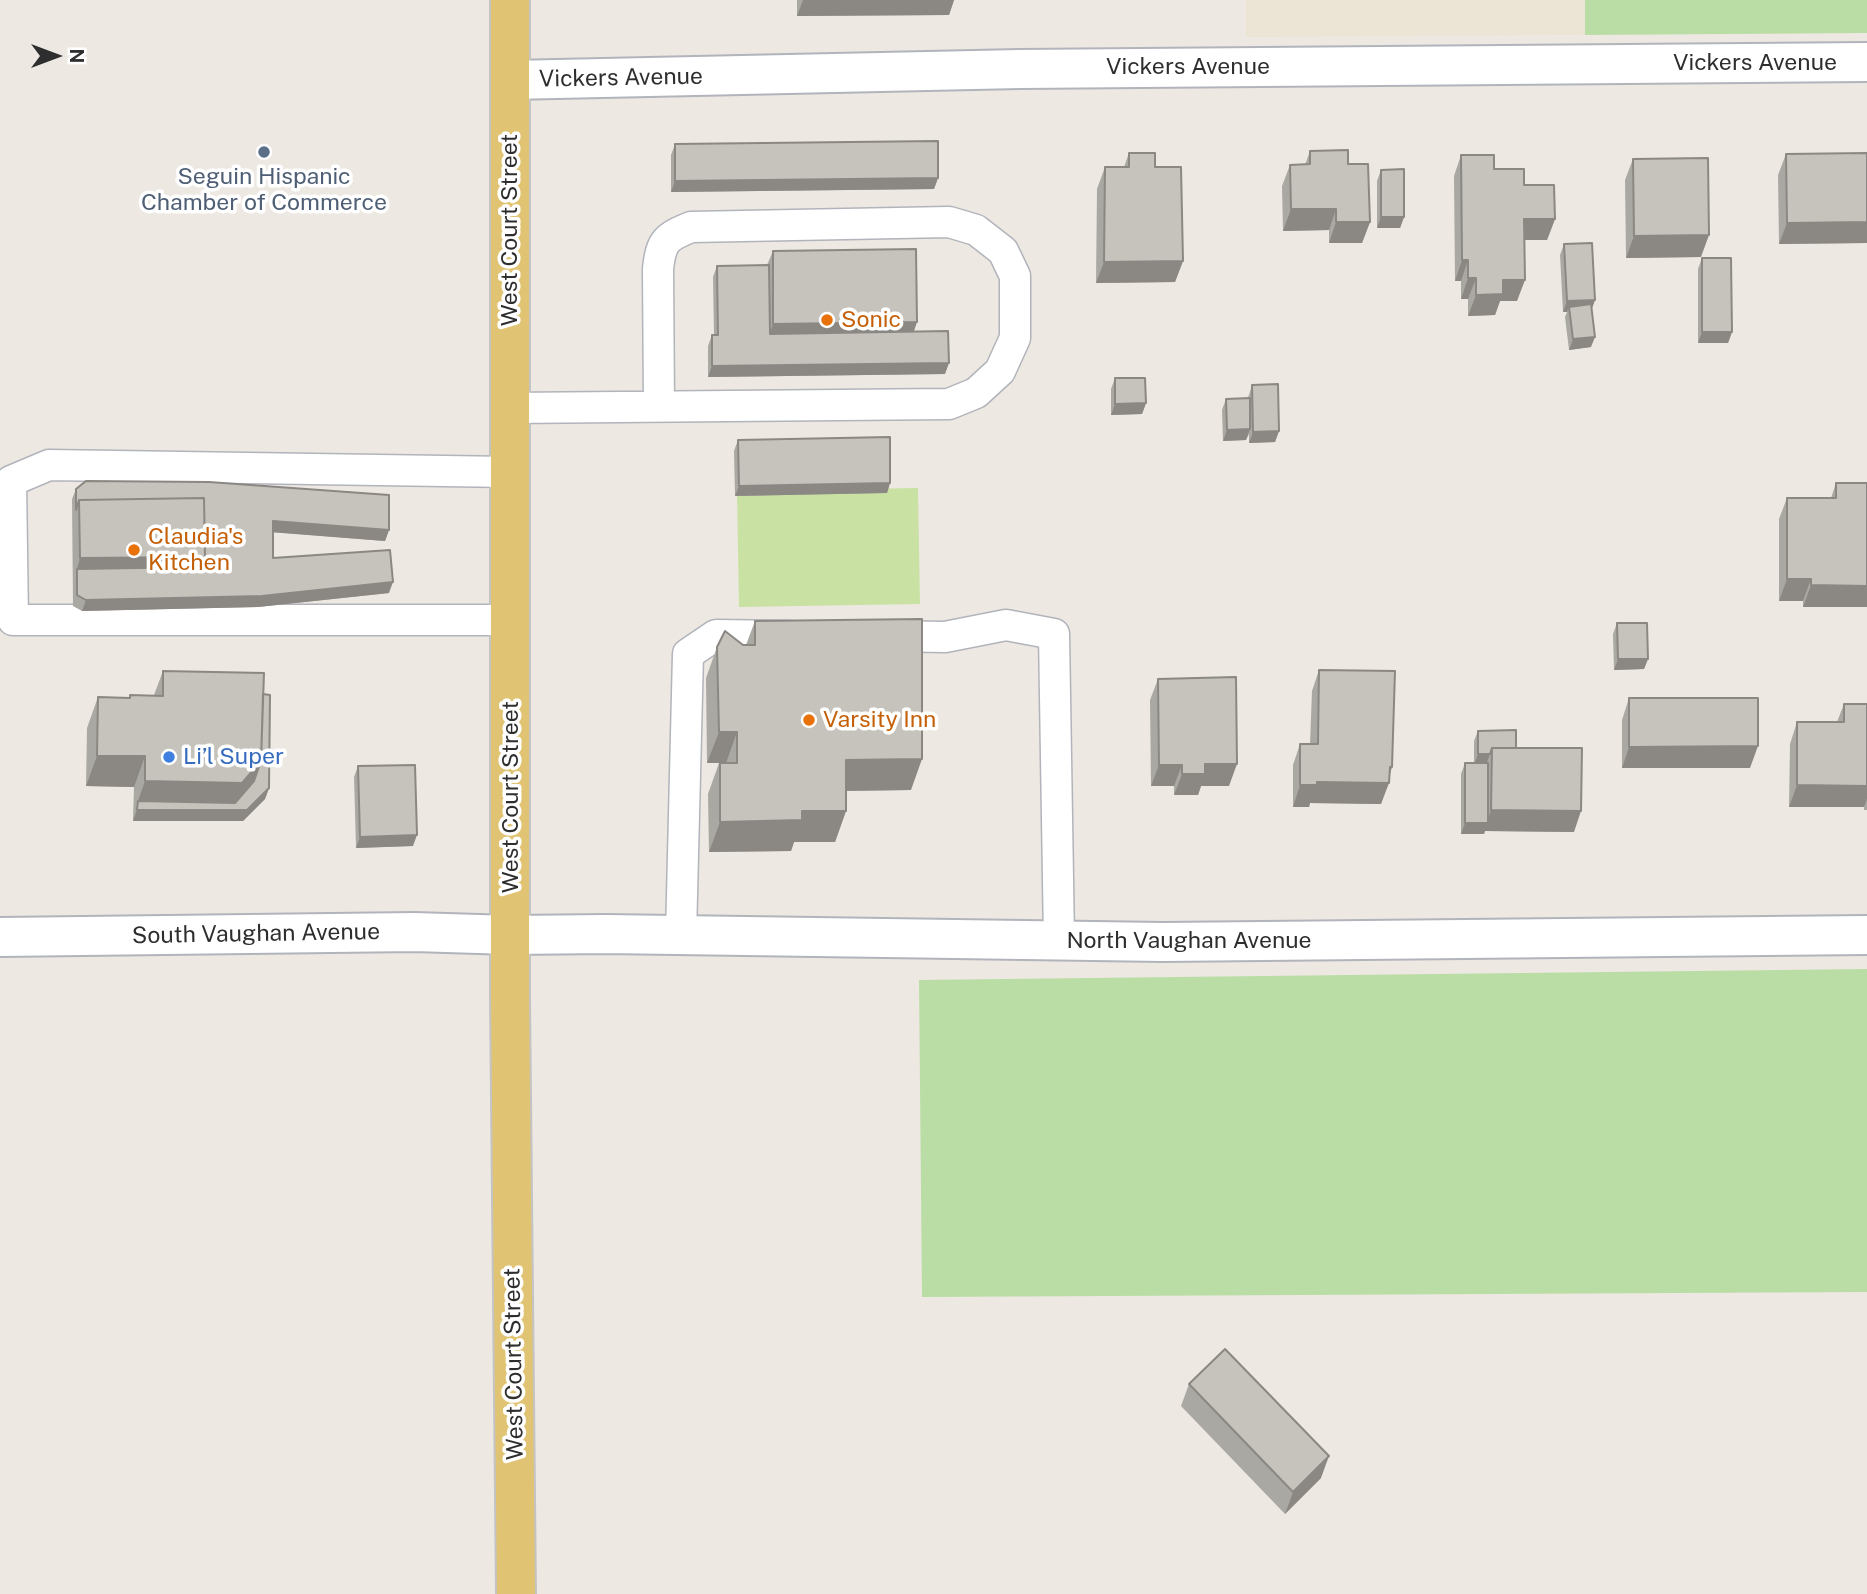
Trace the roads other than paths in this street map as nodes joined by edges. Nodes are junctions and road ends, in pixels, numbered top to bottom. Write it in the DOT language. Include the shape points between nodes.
graph roads {
  1 [pos="510,0"];
  2 [pos="1867,62"];
  3 [pos="510,80"];
  4 [pos="659,406"];
  5 [pos="510,408"];
  6 [pos="510,472"];
  7 [pos="510,620"];
  8 [pos="810,636"];
  9 [pos="850,636"];
  10 [pos="511,935"];
  11 [pos="681,935"];
  12 [pos="1867,935"];
  13 [pos="0,937"];
  14 [pos="1059,941"];
  15 [pos="516,1594"];
  1 -- 3 [label="main road, West Court Street"];
  2 -- 3 [label="street, Vickers Avenue" via="1020,69"];
  3 -- 5 [label="main road, West Court Street"];
  4 -- 4 [label="lane" via="949,404 976,393 1000,371 1015,338 1015,275 1003,251 976,230 949,222 691,227 670,236 660,249"];
  4 -- 5 [label="lane"];
  5 -- 6 [label="main road, West Court Street"];
  6 -- 7 [label="main road, West Court Street"];
  6 -- 7 [label="lane" via="48,465 11,481 13,620"];
  7 -- 10 [label="main road, West Court Street"];
  8 -- 11 [label="lane" via="716,635 688,654"];
  9 -- 14 [label="lane" via="945,636 1006,625 1054,634"];
  10 -- 11 [label="street, North Vaughan Avenue"];
  10 -- 13 [label="street, South Vaughan Avenue"];
  10 -- 15 [label="main road, West Court Street"];
  11 -- 14 [label="street, North Vaughan Avenue"];
  12 -- 14 [label="street, North Vaughan Avenue"];
}
